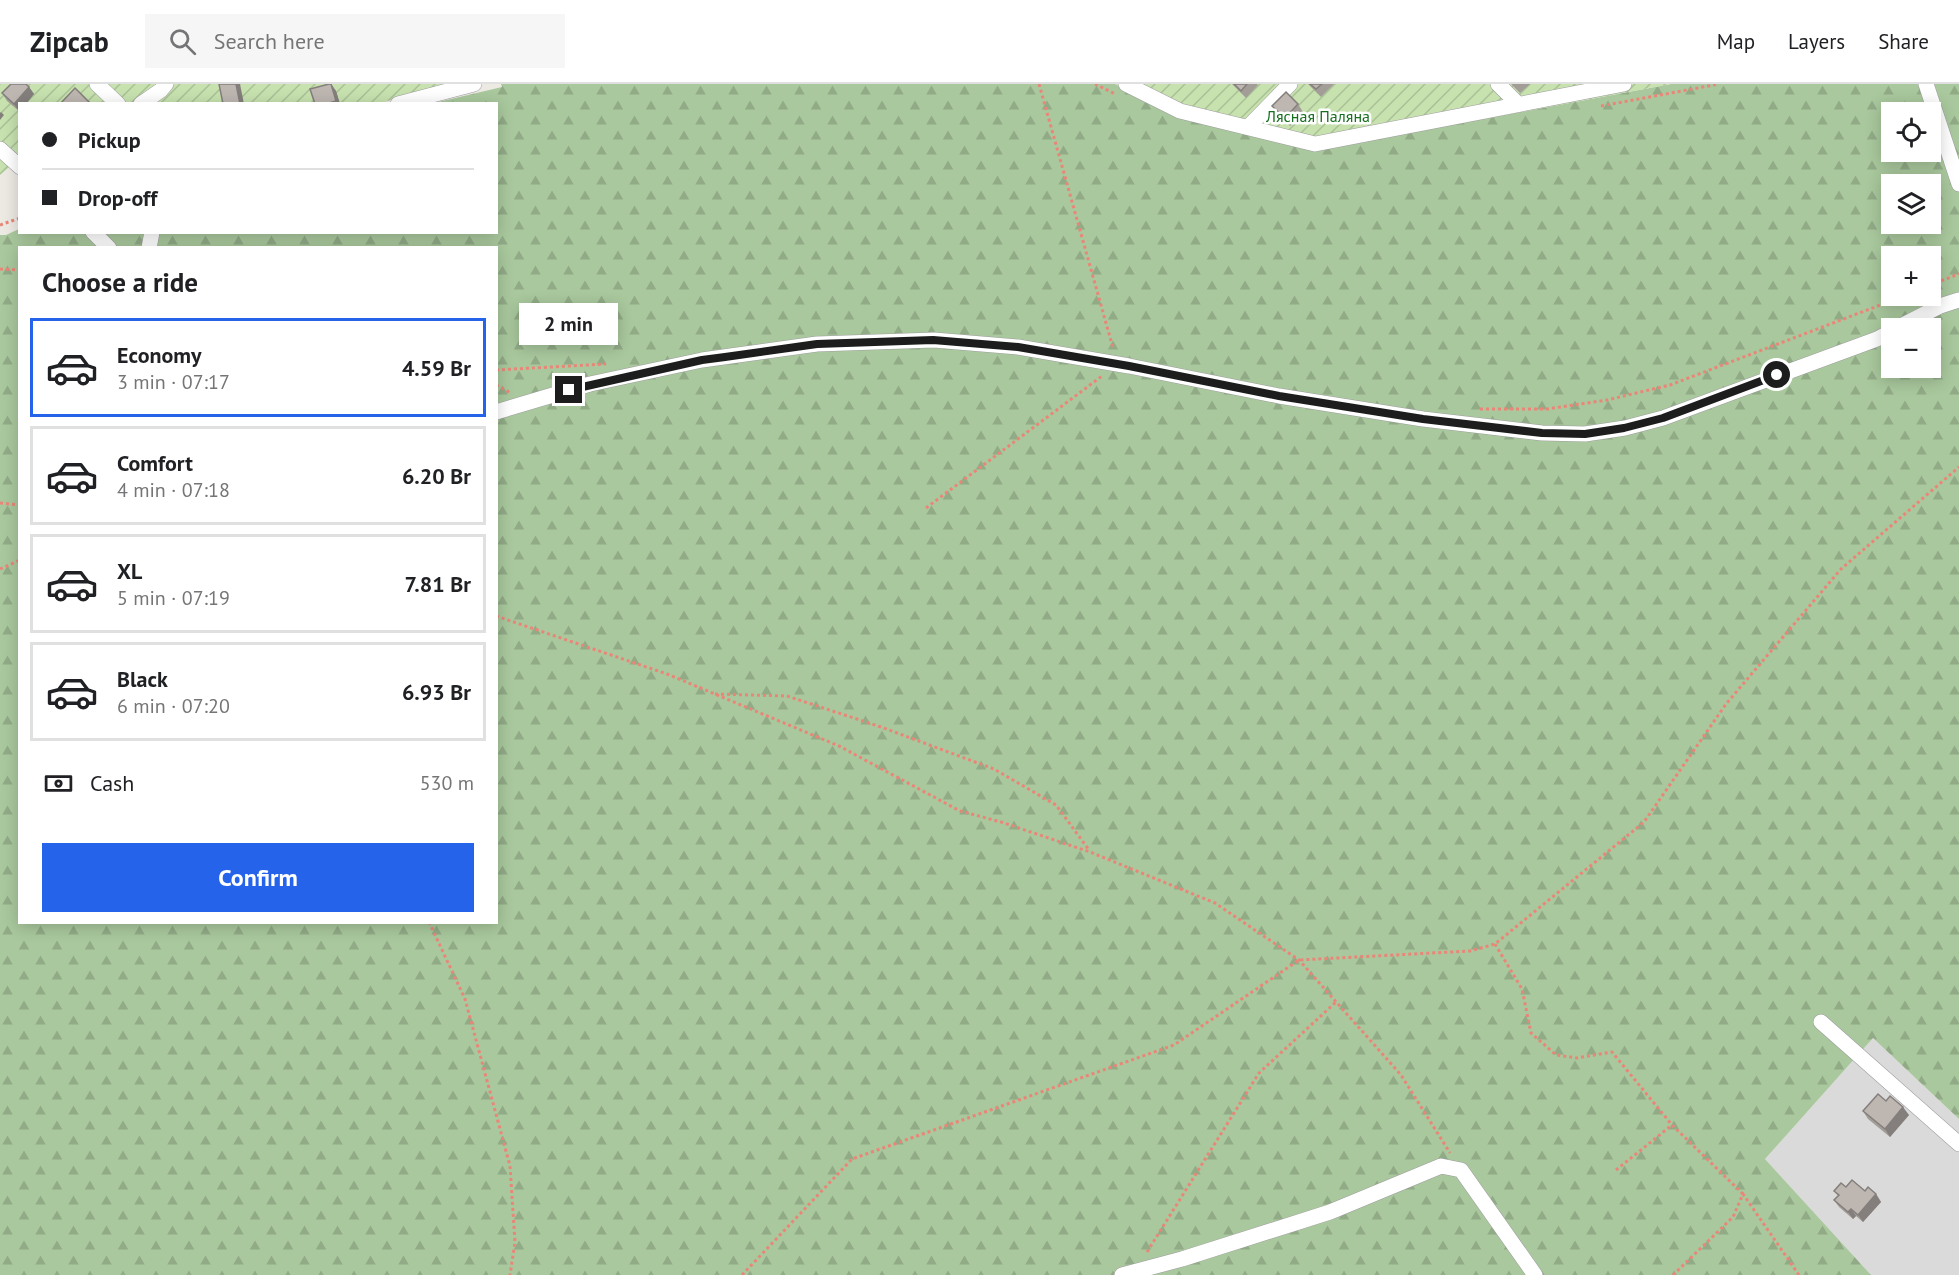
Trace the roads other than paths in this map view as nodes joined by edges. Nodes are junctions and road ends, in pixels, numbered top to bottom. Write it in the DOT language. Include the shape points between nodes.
graph roads {
  1 [pos="97,84"];
  2 [pos="166,84"];
  3 [pos="474,84"];
  4 [pos="1126,84"];
  5 [pos="1290,84"];
  6 [pos="1498,84"];
  7 [pos="1624,84"];
  8 [pos="1926,84"];
  9 [pos="116,102"];
  10 [pos="144,102"];
  11 [pos="406,102"];
  12 [pos="1517,103"];
  13 [pos="1248,127"];
  14 [pos="0,149"];
  15 [pos="18,165"];
  16 [pos="1959,184"];
  17 [pos="95,234"];
  18 [pos="107,246"];
  19 [pos="1959,300"];
  20 [pos="1917,318"];
  21 [pos="1881,337"];
  22 [pos="498,411"];
  23 [pos="1821,1022"];
  24 [pos="1959,1144"];
  25 [pos="1129,1273"];
  26 [pos="1535,1275"];
  1 -- 9 [label="street"];
  2 -- 10 [label="street"];
  3 -- 11 [label="street"];
  4 -- 13 [label="street" via="1180,111"];
  5 -- 13 [label="street"];
  6 -- 12 [label="street"];
  7 -- 12 [label="street"];
  8 -- 16 [label="street"];
  12 -- 13 [label="street" via="1315,144"];
  14 -- 15 [label="street"];
  17 -- 18 [label="street"];
  19 -- 20 [label="street"];
  21 -- 22 [label="street" via="1663,418 1585,434 1423,419 1279,396 1116,360 933,340 817,344 702,360 590,384"];
  23 -- 24 [label="street"];
  25 -- 26 [label="street" via="1330,1212 1441,1166 1461,1170"];
}
